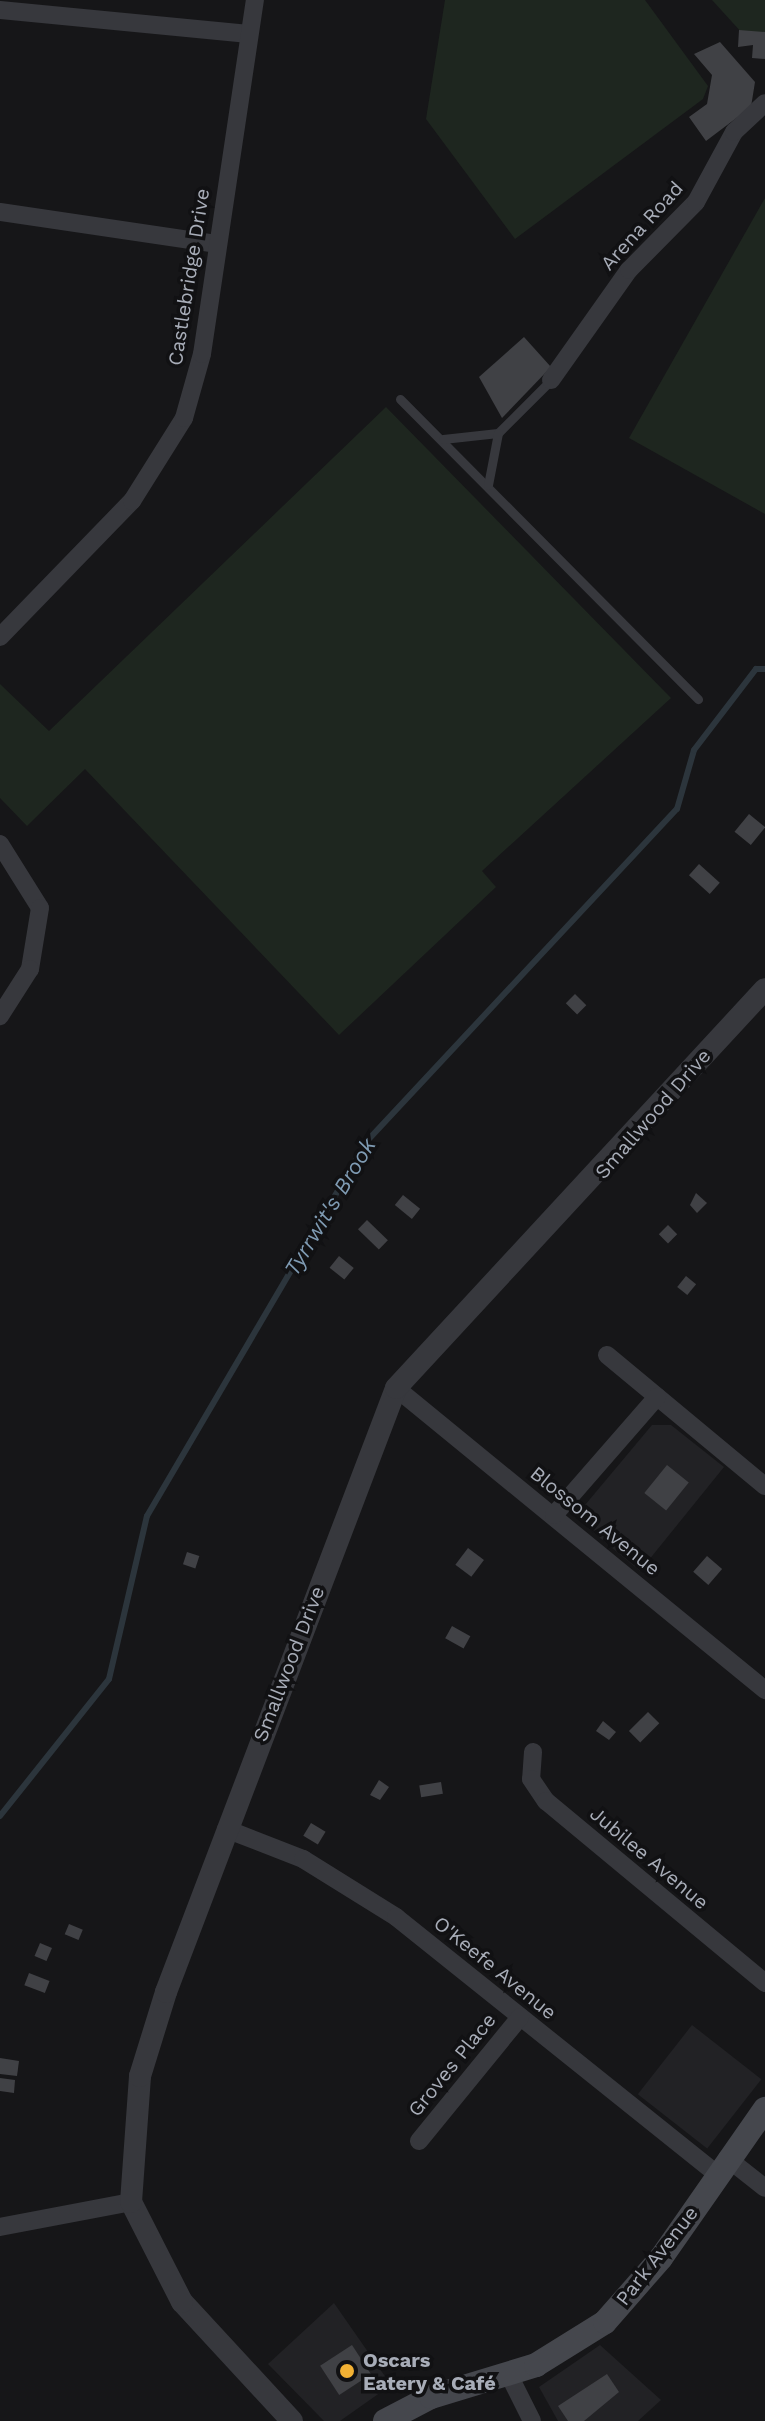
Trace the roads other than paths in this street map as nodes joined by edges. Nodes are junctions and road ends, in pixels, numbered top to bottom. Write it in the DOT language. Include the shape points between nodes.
graph roads {
  1 [pos="255,0"];
  2 [pos="31,7"];
  3 [pos="0,10"];
  4 [pos="249,34"];
  5 [pos="765,103"];
  6 [pos="0,212"];
  7 [pos="218,244"];
  8 [pos="551,380"];
  9 [pos="400,399"];
  10 [pos="498,433"];
  11 [pos="443,439"];
  12 [pos="488,485"];
  13 [pos="0,637"];
  14 [pos="698,699"];
  15 [pos="0,844"];
  16 [pos="765,989"];
  17 [pos="0,1016"];
  18 [pos="607,1355"];
  19 [pos="396,1388"];
  20 [pos="657,1397"];
  21 [pos="765,1486"];
  22 [pos="554,1515"];
  23 [pos="765,1690"];
  24 [pos="533,1752"];
  25 [pos="226,1829"];
  26 [pos="765,1983"];
  27 [pos="520,2017"];
  28 [pos="765,2109"];
  29 [pos="419,2141"];
  30 [pos="722,2166"];
  31 [pos="765,2188"];
  32 [pos="131,2202"];
  33 [pos="0,2227"];
  34 [pos="509,2375"];
  35 [pos="292,2421"];
  36 [pos="385,2421"];
  37 [pos="532,2421"];
  1 -- 4 [label="street, Castlebridge Drive"];
  2 -- 3 [label="street"];
  2 -- 4 [label="street"];
  4 -- 7 [label="street, Castlebridge Drive"];
  5 -- 8 [label="street, Arena Road" via="734,132 696,202 629,270"];
  6 -- 7 [label="street"];
  7 -- 13 [label="street, Castlebridge Drive" via="202,354 172,446 132,501"];
  8 -- 10 [label="lane"];
  9 -- 11 [label="lane"];
  10 -- 11 [label="lane"];
  10 -- 12 [label="lane"];
  11 -- 12 [label="lane"];
  12 -- 14 [label="lane"];
  15 -- 17 [label="street" via="40,908 30,969"];
  16 -- 19 [label="street, Smallwood Drive"];
  18 -- 20 [label="street"];
  19 -- 22 [label="street, Blossom Avenue"];
  19 -- 25 [label="street, Smallwood Drive"];
  20 -- 21 [label="street"];
  20 -- 22 [label="street"];
  22 -- 23 [label="street, Blossom Avenue"];
  24 -- 26 [label="street, Jubilee Avenue" via="531,1779 546,1801"];
  25 -- 27 [label="street, O'Keefe Avenue" via="327,1872"];
  25 -- 32 [label="street, Smallwood Drive" via="140,2076"];
  27 -- 29 [label="street, Groves Place"];
  27 -- 30 [label="street, O'Keefe Avenue"];
  28 -- 30 [label="main road, Park Avenue"];
  30 -- 31 [label="street, O'Keefe Avenue"];
  30 -- 34 [label="main road, Park Avenue" via="661,2258 605,2322"];
  32 -- 33 [label="street"];
  32 -- 35 [label="street" via="182,2302"];
  34 -- 36 [label="main road, Park Avenue" via="431,2397"];
  34 -- 37 [label="street"];
}
